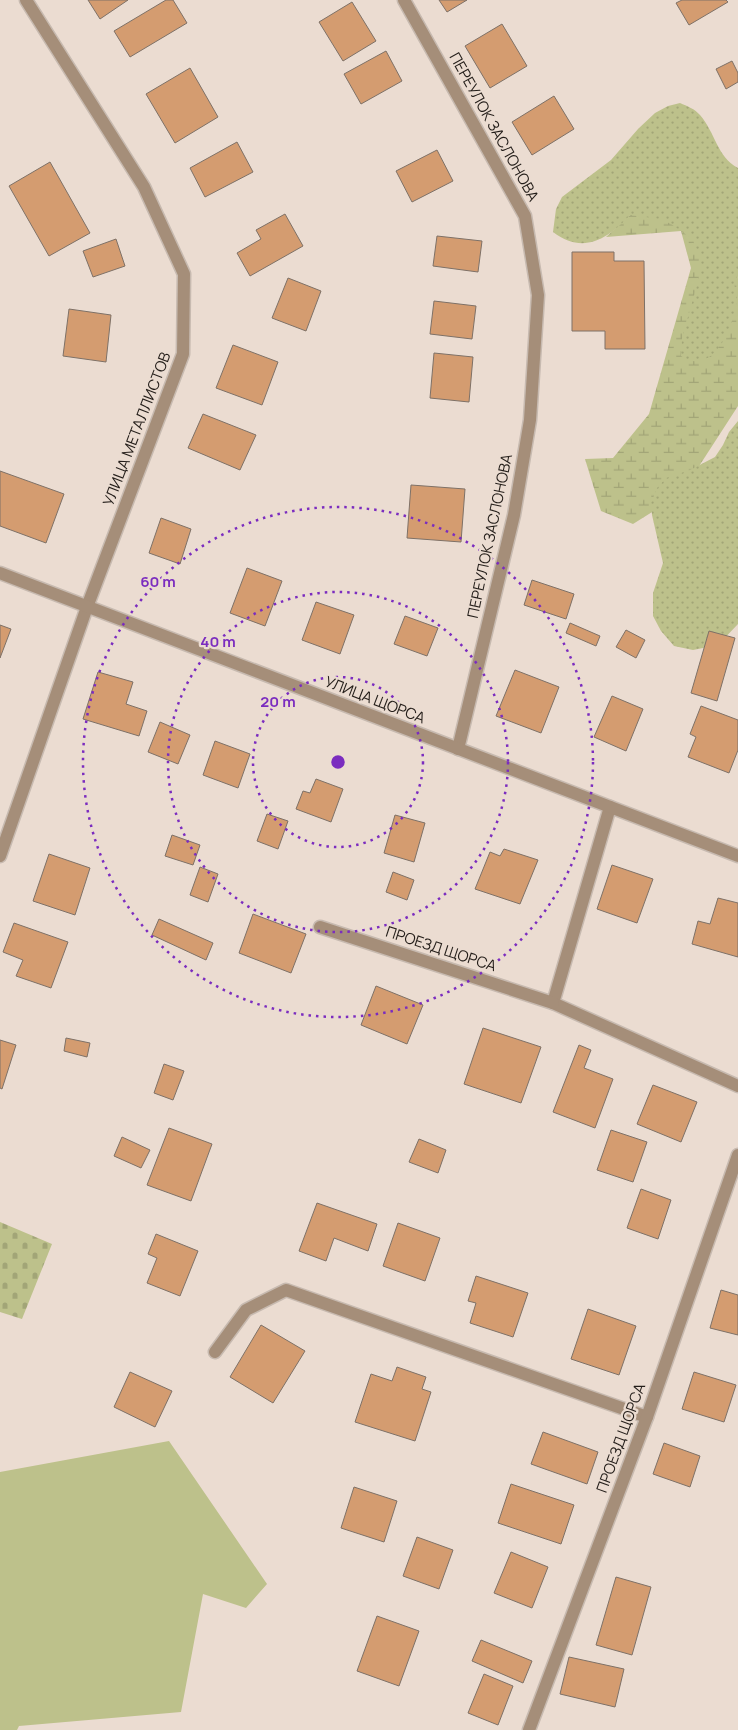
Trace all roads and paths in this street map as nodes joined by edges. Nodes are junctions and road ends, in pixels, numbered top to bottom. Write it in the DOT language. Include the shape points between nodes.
graph roads {
  1 [pos="26,0"];
  2 [pos="404,0"];
  3 [pos="0,573"];
  4 [pos="87,606"];
  5 [pos="458,749"];
  6 [pos="610,807"];
  7 [pos="0,856"];
  8 [pos="738,856"];
  9 [pos="320,927"];
  10 [pos="553,1002"];
  11 [pos="738,1086"];
  12 [pos="738,1154"];
  13 [pos="215,1352"];
  14 [pos="647,1417"];
  15 [pos="529,1730"];
  1 -- 4 [label="street, УЛИЦА МЕТАЛЛИСТОВ" via="144,187 184,274 183,354"];
  2 -- 5 [label="street, ПЕРЕУЛОК ЗАСЛОНОВА" via="525,216 538,294 530,420 514,515"];
  3 -- 4 [label="street, УЛИЦА ЩОРСА"];
  4 -- 5 [label="street, УЛИЦА ЩОРСА"];
  4 -- 7 [label="street, УЛИЦА МЕТАЛЛИСТОВ"];
  5 -- 6 [label="street, УЛИЦА ЩОРСА"];
  6 -- 8 [label="street, УЛИЦА ЩОРСА"];
  6 -- 10 [label="street"];
  9 -- 10 [label="street, ПРОЕЗД ЩОРСА"];
  10 -- 11 [label="street, ПРОЕЗД ЩОРСА"];
  12 -- 14 [label="street, ПРОЕЗД ЩОРСА"];
  13 -- 14 [label="street" via="246,1310 286,1290"];
  14 -- 15 [label="street, ПРОЕЗД ЩОРСА"];
}
